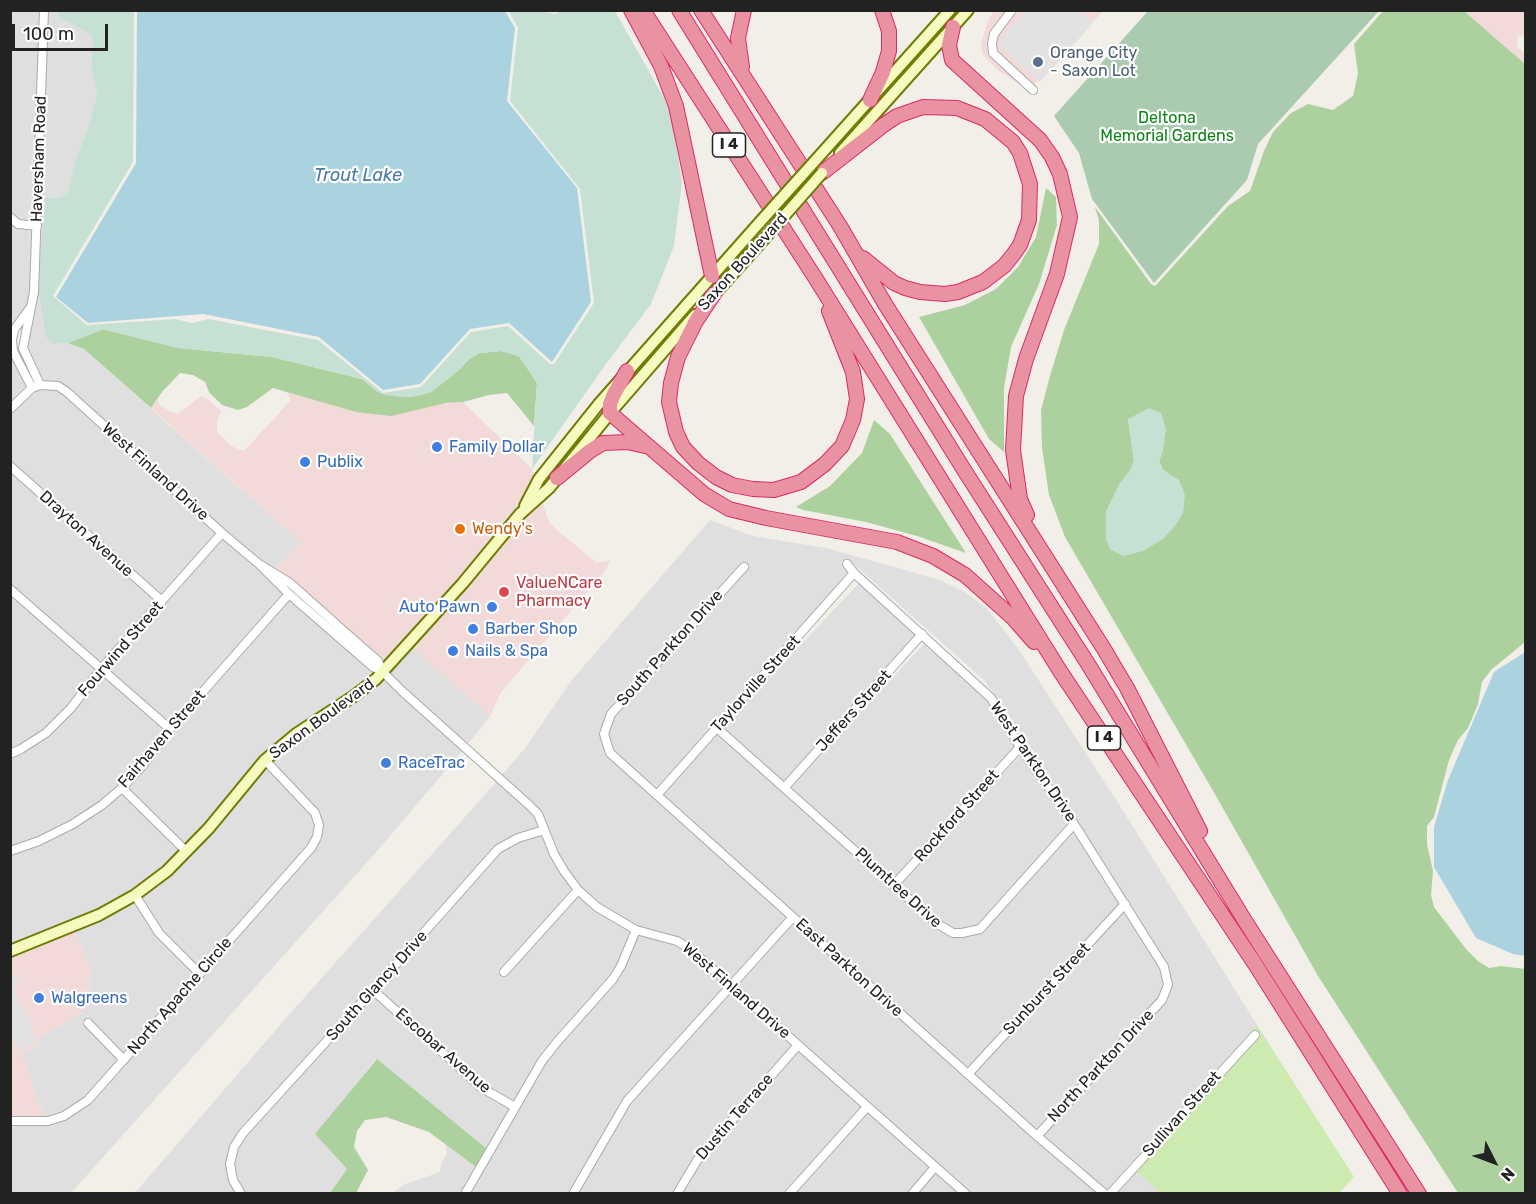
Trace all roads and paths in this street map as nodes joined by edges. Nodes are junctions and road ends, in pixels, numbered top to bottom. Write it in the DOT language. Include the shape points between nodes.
graph roads {
  1 [pos="44,10"];
  2 [pos="631,10"];
  3 [pos="643,10"];
  4 [pos="679,10"];
  5 [pos="701,10"];
  6 [pos="744,10"];
  7 [pos="882,10"];
  8 [pos="950,10"];
  9 [pos="968,10"];
  10 [pos="1012,10"];
  11 [pos="953,27"];
  12 [pos="748,82"];
  13 [pos="1033,90"];
  14 [pos="870,100"];
  15 [pos="818,167"];
  16 [pos="10,217"];
  17 [pos="37,226"];
  18 [pos="840,226"];
  19 [pos="712,276"];
  20 [pos="816,279"];
  21 [pos="714,294"];
  22 [pos="30,308"];
  23 [pos="627,371"];
  24 [pos="40,386"];
  25 [pos="10,409"];
  26 [pos="610,413"];
  27 [pos="651,449"];
  28 [pos="10,466"];
  29 [pos="557,478"];
  30 [pos="520,514"];
  31 [pos="222,533"];
  32 [pos="1041,550"];
  33 [pos="259,564"];
  34 [pos="847,564"];
  35 [pos="744,567"];
  36 [pos="854,573"];
  37 [pos="290,583"];
  38 [pos="10,588"];
  39 [pos="289,594"];
  40 [pos="162,601"];
  41 [pos="922,634"];
  42 [pos="101,669"];
  43 [pos="1060,671"];
  44 [pos="383,672"];
  45 [pos="717,728"];
  46 [pos="170,729"];
  47 [pos="604,734"];
  48 [pos="1020,747"];
  49 [pos="10,754"];
  50 [pos="265,760"];
  51 [pos="785,787"];
  52 [pos="122,788"];
  53 [pos="657,795"];
  54 [pos="1074,824"];
  55 [pos="544,830"];
  56 [pos="10,851"];
  57 [pos="187,852"];
  58 [pos="894,885"];
  59 [pos="578,890"];
  60 [pos="135,895"];
  61 [pos="1125,904"];
  62 [pos="793,917"];
  63 [pos="1245,921"];
  64 [pos="636,930"];
  65 [pos="10,951"];
  66 [pos="504,972"];
  67 [pos="200,974"];
  68 [pos="732,985"];
  69 [pos="373,990"];
  70 [pos="1164,997"];
  71 [pos="88,1023"];
  72 [pos="1255,1035"];
  73 [pos="798,1045"];
  74 [pos="124,1060"];
  75 [pos="968,1074"];
  76 [pos="515,1107"];
  77 [pos="867,1107"];
  78 [pos="10,1120"];
  79 [pos="1037,1136"];
  80 [pos="935,1167"];
  81 [pos="241,1194"];
  82 [pos="465,1194"];
  83 [pos="573,1194"];
  84 [pos="677,1194"];
  85 [pos="789,1194"];
  86 [pos="912,1194"];
  87 [pos="966,1194"];
  88 [pos="1105,1194"];
  89 [pos="1110,1194"];
  90 [pos="1400,1194"];
  91 [pos="1419,1194"];
  1 -- 17 [label="street, Haversham Road"];
  2 -- 19 [label="highway" via="661,66 676,106"];
  3 -- 20 [label="highway, I 4"];
  4 -- 63 [label="highway, I 4"];
  5 -- 12 [label="highway"];
  6 -- 12 [label="highway" via="738,49"];
  7 -- 14 [label="highway" via="889,51"];
  8 -- 14 [label="main road, Saxon Boulevard"];
  9 -- 11 [label="main road, Saxon Boulevard"];
  10 -- 13 [label="street" via="994,34 993,53"];
  11 -- 15 [label="main road, Saxon Boulevard"];
  11 -- 32 [label="highway" via="949,45 952,60 1040,140 1060,174 1070,217 1057,274 1016,396 1013,450 1020,499"];
  12 -- 18 [label="highway"];
  14 -- 15 [label="main road, Saxon Boulevard"];
  15 -- 18 [label="highway" via="897,116 940,106 972,113 995,126 1013,142 1028,173 1031,208 1020,244 993,276 958,292 920,292 894,283 863,258"];
  15 -- 19 [label="main road, Saxon Boulevard, bridge" via="760,222"];
  15 -- 21 [label="main road, Saxon Boulevard, bridge" via="764,239"];
  16 -- 17 [label="street" via="18,224"];
  17 -- 22 [label="street, Haversham Road"];
  18 -- 32 [label="highway"];
  19 -- 23 [label="main road, Saxon Boulevard"];
  20 -- 21 [label="highway" via="853,372 857,399 853,420 842,446 825,464 801,482 774,490 743,487 716,477 683,447 676,432 669,402 671,383 682,348"];
  20 -- 43 [label="highway, I 4"];
  21 -- 26 [label="main road, Saxon Boulevard"];
  22 -- 24 [label="street, Haversham Road" via="23,348"];
  22 -- 24 [label="street, Haversham Road" via="14,330 13,351"];
  23 -- 26 [label="highway" via="610,405"];
  23 -- 30 [label="main road, Saxon Boulevard" via="539,479"];
  24 -- 25 [label="street"];
  24 -- 31 [label="street, West Finland Drive" via="58,386 67,392"];
  26 -- 27 [label="highway"];
  26 -- 29 [label="main road, Saxon Boulevard"];
  27 -- 29 [label="highway" via="627,442 603,443"];
  27 -- 43 [label="highway" via="704,494 729,509 897,542 933,556 965,575 1004,610"];
  28 -- 40 [label="street, Drayton Avenue"];
  29 -- 30 [label="main road, Saxon Boulevard"];
  30 -- 44 [label="main road, Saxon Boulevard"];
  31 -- 33 [label="street, West Finland Drive"];
  31 -- 40 [label="street, Fourwind Street"];
  32 -- 63 [label="highway" via="1127,688"];
  33 -- 37 [label="street, West Finland Drive"];
  33 -- 39 [label="street, West Finland Drive"];
  34 -- 36 [label="street, West Parkton Drive"];
  35 -- 47 [label="street, South Parkton Drive" via="611,714"];
  36 -- 41 [label="street, West Parkton Drive"];
  36 -- 45 [label="street, Taylorville Street"];
  37 -- 39 [label="street"];
  37 -- 44 [label="street, West Finland Drive" via="378,661"];
  38 -- 42 [label="street"];
  39 -- 44 [label="street, West Finland Drive"];
  39 -- 46 [label="street, Fairhaven Street"];
  40 -- 42 [label="street, Fourwind Street"];
  41 -- 48 [label="street, West Parkton Drive" via="991,698"];
  41 -- 51 [label="street, Jeffers Street"];
  42 -- 46 [label="street"];
  42 -- 49 [label="street, Fourwind Street" via="71,708 45,733"];
  43 -- 90 [label="highway, I 4" via="1255,964"];
  44 -- 50 [label="main road, Saxon Boulevard"];
  44 -- 55 [label="street, West Finland Drive" via="529,804"];
  45 -- 51 [label="street, Plumtree Drive"];
  45 -- 53 [label="street, Taylorville Street"];
  46 -- 52 [label="street, Fairhaven Street"];
  47 -- 53 [label="street, East Parkton Drive" via="610,753"];
  48 -- 54 [label="street, West Parkton Drive"];
  48 -- 58 [label="street, Rockford Street"];
  50 -- 57 [label="main road, Saxon Boulevard"];
  50 -- 67 [label="street, North Apache Circle" via="312,808 319,825 317,837"];
  51 -- 58 [label="street, Plumtree Drive"];
  52 -- 56 [label="street, Fairhaven Street" via="73,824"];
  52 -- 57 [label="street"];
  53 -- 62 [label="street, East Parkton Drive"];
  54 -- 58 [label="street, Plumtree Drive" via="980,929 957,933 944,930"];
  54 -- 61 [label="street, West Parkton Drive"];
  55 -- 59 [label="street, West Finland Drive" via="554,854"];
  55 -- 69 [label="street, South Glancy Drive" via="498,849"];
  57 -- 60 [label="main road, Saxon Boulevard"];
  59 -- 64 [label="street, West Finland Drive" via="597,907"];
  59 -- 66 [label="street"];
  60 -- 65 [label="main road, Saxon Boulevard" via="99,915"];
  60 -- 67 [label="street" via="159,933"];
  61 -- 70 [label="street, West Parkton Drive" via="1164,968 1168,985"];
  61 -- 75 [label="street, Sunburst Street"];
  62 -- 68 [label="street"];
  62 -- 75 [label="street, East Parkton Drive"];
  63 -- 91 [label="highway, I 4"];
  64 -- 68 [label="street, West Finland Drive" via="677,941"];
  64 -- 76 [label="street" via="613,979 542,1061"];
  67 -- 74 [label="street, North Apache Circle"];
  68 -- 73 [label="street, West Finland Drive"];
  68 -- 83 [label="street" via="627,1101"];
  69 -- 76 [label="street, Escobar Avenue" via="482,1088"];
  69 -- 81 [label="street, South Glancy Drive" via="243,1133 230,1164"];
  70 -- 79 [label="street, North Parkton Drive"];
  71 -- 74 [label="street"];
  72 -- 89 [label="street, Sullivan Street"];
  73 -- 77 [label="street, West Finland Drive"];
  73 -- 84 [label="street, Dustin Terrace" via="698,1159"];
  74 -- 78 [label="street, North Apache Circle" via="88,1100 64,1116 36,1122"];
  75 -- 79 [label="street, East Parkton Drive"];
  76 -- 82 [label="street"];
  77 -- 80 [label="street, West Finland Drive"];
  77 -- 85 [label="street"];
  79 -- 88 [label="street, East Parkton Drive"];
  80 -- 86 [label="street"];
  80 -- 87 [label="street, West Finland Drive"];
}
